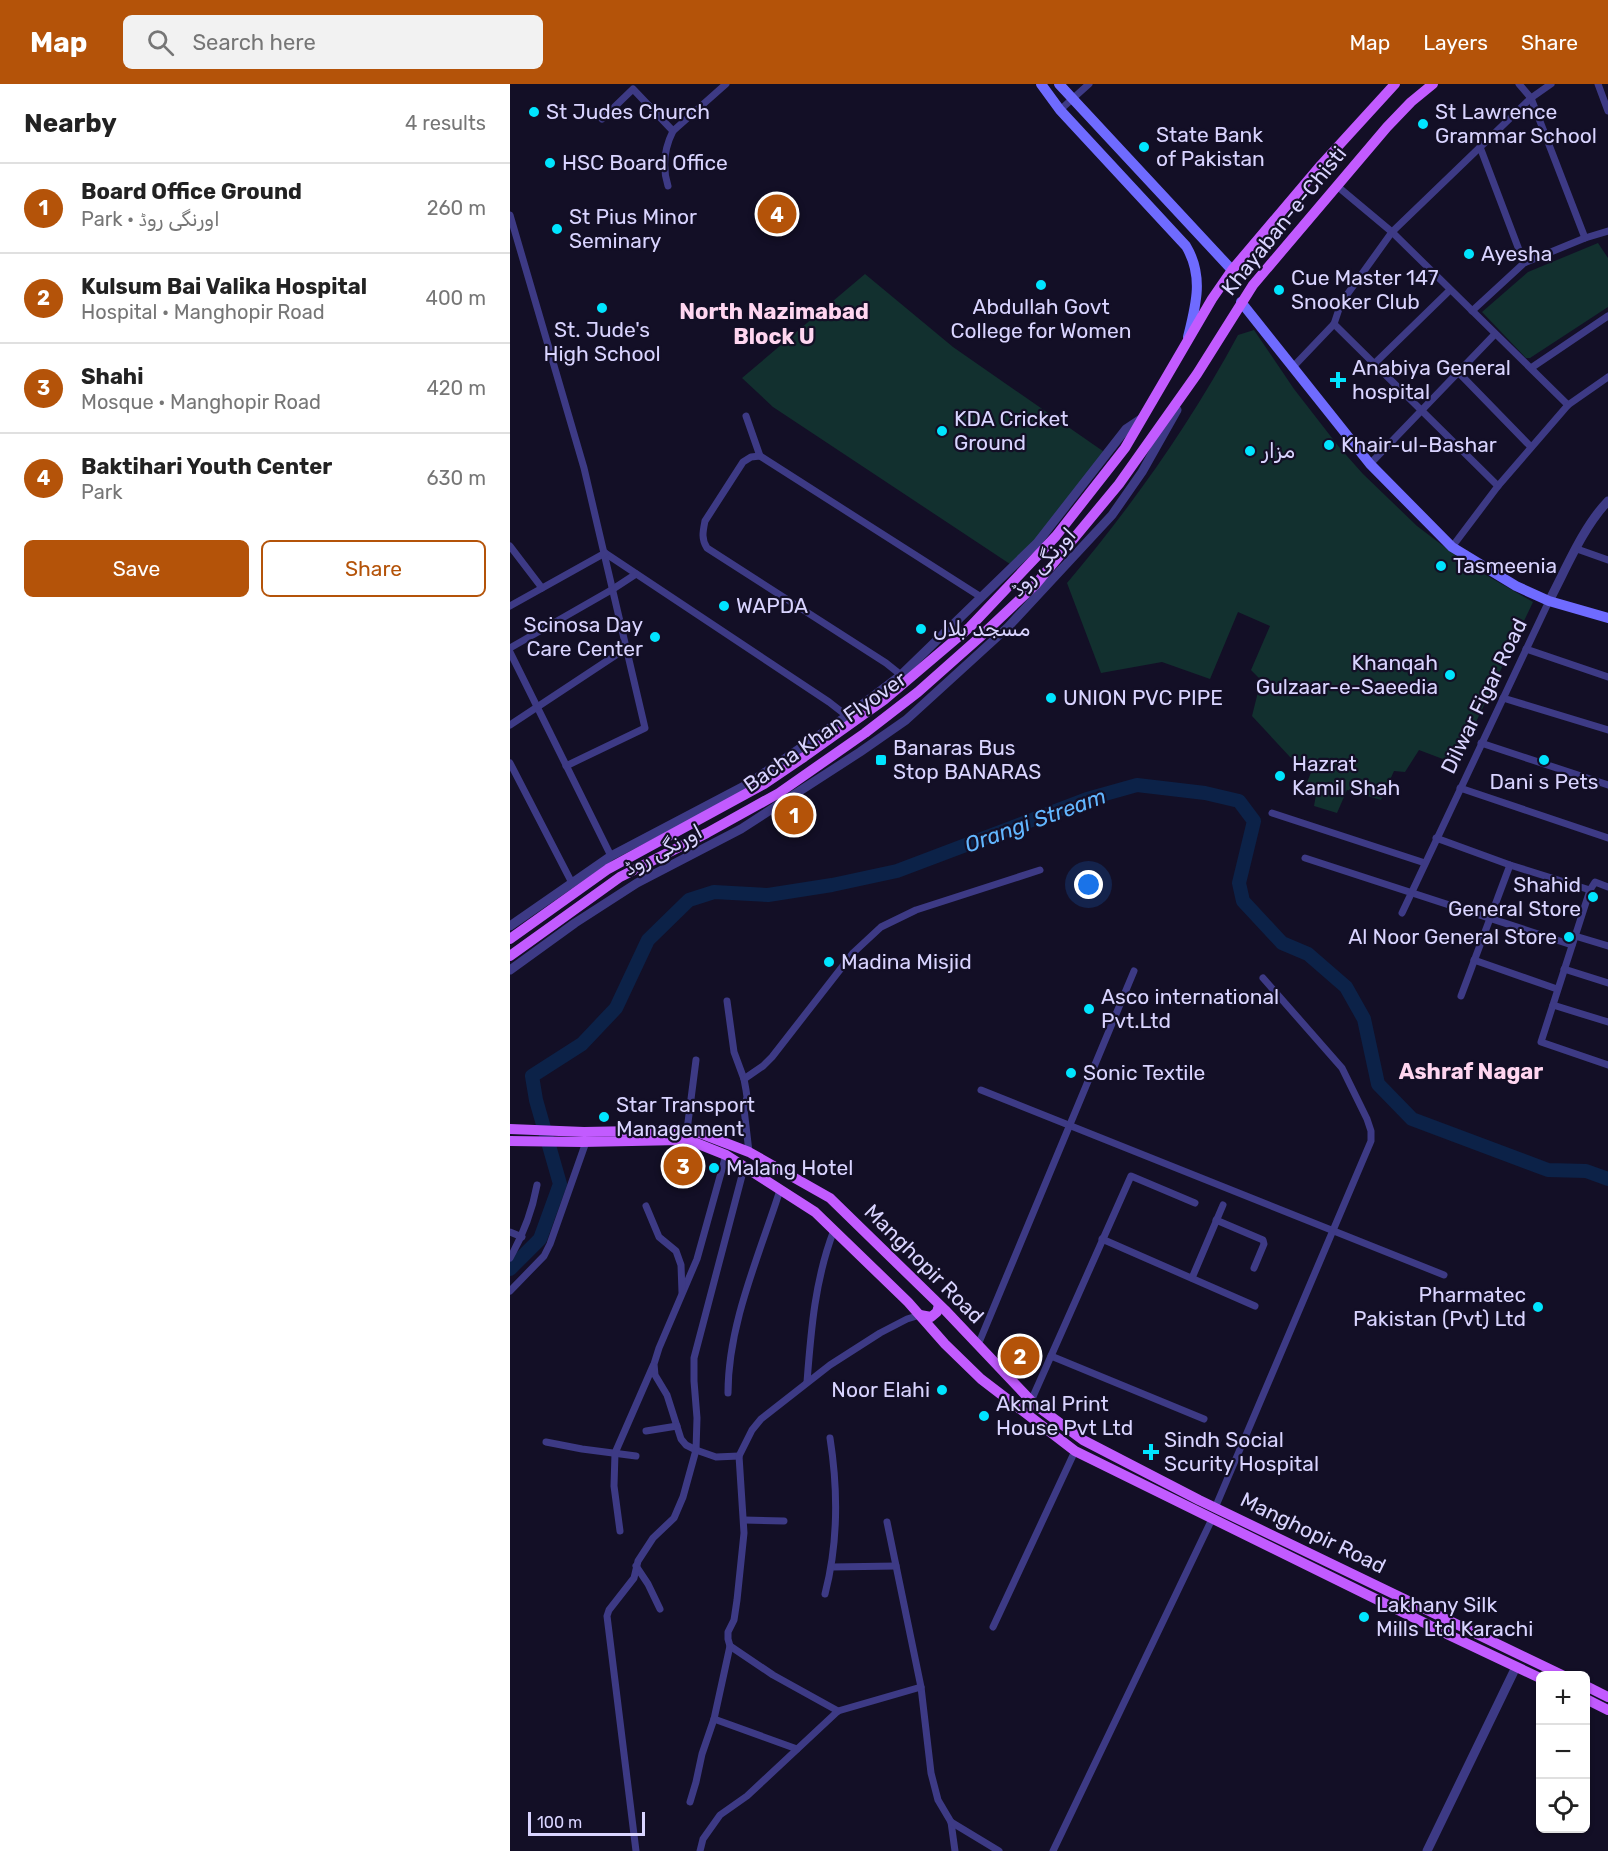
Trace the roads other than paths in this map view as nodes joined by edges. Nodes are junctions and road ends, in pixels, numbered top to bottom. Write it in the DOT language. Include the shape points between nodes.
graph roads {
  1 [pos="726,84"];
  2 [pos="1041,84"];
  3 [pos="1059,84"];
  4 [pos="1089,84"];
  5 [pos="1395,84"];
  6 [pos="1433,84"];
  7 [pos="1519,84"];
  8 [pos="1551,84"];
  9 [pos="1598,84"];
  10 [pos="1531,98"];
  11 [pos="1071,99"];
  12 [pos="1060,110"];
  13 [pos="1608,111"];
  14 [pos="602,119"];
  15 [pos="673,131"];
  16 [pos="1480,147"];
  17 [pos="668,186"];
  18 [pos="1337,186"];
  19 [pos="510,215"];
  20 [pos="1608,231"];
  21 [pos="1392,232"];
  22 [pos="1585,238"];
  23 [pos="1524,263"];
  24 [pos="1232,270"];
  25 [pos="1450,290"];
  26 [pos="1241,302"];
  27 [pos="1472,311"];
  28 [pos="1607,320"];
  29 [pos="1334,324"];
  30 [pos="1495,334"];
  31 [pos="1186,343"];
  32 [pos="1374,364"];
  33 [pos="1531,368"];
  34 [pos="1292,369"];
  35 [pos="1459,373"];
  36 [pos="1197,374"];
  37 [pos="1608,377"];
  38 [pos="1568,405"];
  39 [pos="1421,411"];
  40 [pos="746,416"];
  41 [pos="1141,419"];
  42 [pos="1531,447"];
  43 [pos="760,456"];
  44 [pos="1370,464"];
  45 [pos="1106,473"];
  46 [pos="1119,484"];
  47 [pos="1498,486"];
  48 [pos="1608,501"];
  49 [pos="510,546"];
  50 [pos="1452,547"];
  51 [pos="1576,549"];
  52 [pos="605,553"];
  53 [pos="1608,560"];
  54 [pos="636,574"];
  55 [pos="543,588"];
  56 [pos="613,589"];
  57 [pos="981,597"];
  58 [pos="1550,601"];
  59 [pos="510,606"];
  60 [pos="1608,618"];
  61 [pos="510,650"];
  62 [pos="625,650"];
  63 [pos="1526,650"];
  64 [pos="901,675"];
  65 [pos="1608,677"];
  66 [pos="1503,698"];
  67 [pos="537,709"];
  68 [pos="847,716"];
  69 [pos="510,725"];
  70 [pos="1608,730"];
  71 [pos="1482,743"];
  72 [pos="510,763"];
  73 [pos="566,766"];
  74 [pos="1608,785"];
  75 [pos="1460,789"];
  76 [pos="1272,813"];
  77 [pos="1436,838"];
  78 [pos="1608,838"];
  79 [pos="611,856"];
  80 [pos="1305,858"];
  81 [pos="1425,863"];
  82 [pos="1510,865"];
  83 [pos="1040,870"];
  84 [pos="572,883"];
  85 [pos="1608,887"];
  86 [pos="1590,890"];
  87 [pos="1411,891"];
  88 [pos="1402,913"];
  89 [pos="1490,918"];
  90 [pos="510,926"];
  91 [pos="1575,936"];
  92 [pos="510,939"];
  93 [pos="1572,945"];
  94 [pos="1608,946"];
  95 [pos="510,956"];
  96 [pos="1473,960"];
  97 [pos="1564,969"];
  98 [pos="510,970"];
  99 [pos="1134,971"];
  100 [pos="1263,978"];
  101 [pos="1608,983"];
  102 [pos="1557,989"];
  103 [pos="1461,996"];
  104 [pos="727,1001"];
  105 [pos="1553,1005"];
  106 [pos="1608,1022"];
  107 [pos="696,1060"];
  108 [pos="1608,1065"];
  109 [pos="744,1078"];
  110 [pos="981,1090"];
  111 [pos="1069,1126"];
  112 [pos="510,1129"];
  113 [pos="687,1130"];
  114 [pos="584,1139"];
  115 [pos="510,1141"];
  116 [pos="749,1152"];
  117 [pos="726,1155"];
  118 [pos="744,1168"];
  119 [pos="537,1185"];
  120 [pos="780,1190"];
  121 [pos="1195,1203"];
  122 [pos="1223,1204"];
  123 [pos="646,1206"];
  124 [pos="1216,1220"];
  125 [pos="834,1230"];
  126 [pos="510,1232"];
  127 [pos="1334,1233"];
  128 [pos="522,1238"];
  129 [pos="1102,1239"];
  130 [pos="510,1258"];
  131 [pos="1254,1268"];
  132 [pos="1444,1275"];
  133 [pos="1192,1278"];
  134 [pos="510,1291"];
  135 [pos="682,1294"];
  136 [pos="939,1305"];
  137 [pos="1255,1306"];
  138 [pos="949,1315"];
  139 [pos="920,1316"];
  140 [pos="934,1331"];
  141 [pos="978,1345"];
  142 [pos="1051,1356"];
  143 [pos="654,1364"];
  144 [pos="807,1382"];
  145 [pos="728,1393"];
  146 [pos="1031,1401"];
  147 [pos="1204,1419"];
  148 [pos="678,1426"];
  149 [pos="646,1431"];
  150 [pos="830,1438"];
  151 [pos="546,1442"];
  152 [pos="696,1450"];
  153 [pos="1075,1451"];
  154 [pos="615,1453"];
  155 [pos="636,1456"];
  156 [pos="739,1456"];
  157 [pos="1215,1508"];
  158 [pos="744,1520"];
  159 [pos="1212,1520"];
  160 [pos="784,1521"];
  161 [pos="887,1522"];
  162 [pos="620,1531"];
  163 [pos="636,1566"];
  164 [pos="896,1566"];
  165 [pos="832,1567"];
  166 [pos="825,1594"];
  167 [pos="660,1609"];
  168 [pos="993,1627"];
  169 [pos="730,1646"];
  170 [pos="1516,1666"];
  171 [pos="1554,1671"];
  172 [pos="1536,1676"];
  173 [pos="921,1687"];
  174 [pos="1590,1688"];
  175 [pos="1608,1697"];
  176 [pos="1590,1701"];
  177 [pos="1608,1710"];
  178 [pos="838,1712"];
  179 [pos="714,1719"];
  180 [pos="797,1749"];
  181 [pos="690,1802"];
  182 [pos="951,1822"];
  183 [pos="636,1851"];
  184 [pos="700,1851"];
  185 [pos="956,1851"];
  186 [pos="999,1851"];
  187 [pos="1053,1851"];
  188 [pos="1427,1851"];
  1 -- 15 [label="street"];
  2 -- 12 [label="main road"];
  3 -- 11 [label="main road"];
  4 -- 11 [label="street"];
  5 -- 24 [label="main road, Khayaban-e-Chisti"];
  6 -- 18 [label="main road, Khayaban-e-Chisti" via="1386,127"];
  7 -- 10 [label="street"];
  8 -- 10 [label="street"];
  9 -- 13 [label="street"];
  10 -- 16 [label="street"];
  10 -- 22 [label="street"];
  11 -- 12 [label="street"];
  11 -- 24 [label="main road"];
  12 -- 31 [label="main road" via="1190,253 1198,279"];
  14 -- 15 [label="street" via="633,88"];
  15 -- 17 [label="street" via="664,165"];
  16 -- 21 [label="street"];
  16 -- 23 [label="street"];
  18 -- 21 [label="street"];
  18 -- 26 [label="main road, Khayaban-e-Chisti"];
  19 -- 52 [label="street"];
  20 -- 22 [label="street"];
  21 -- 25 [label="street"];
  21 -- 29 [label="street" via="1341,303"];
  22 -- 23 [label="street"];
  23 -- 27 [label="street"];
  24 -- 31 [label="main road, Khayaban-e-Chisti"];
  25 -- 27 [label="street"];
  25 -- 32 [label="street"];
  26 -- 34 [label="main road"];
  26 -- 36 [label="main road, Khayaban-e-Chisti"];
  27 -- 30 [label="street"];
  28 -- 33 [label="street"];
  29 -- 32 [label="street"];
  29 -- 34 [label="street"];
  30 -- 33 [label="street"];
  30 -- 35 [label="street"];
  31 -- 41 [label="main road, Khayaban-e-Chisti"];
  32 -- 39 [label="street"];
  33 -- 38 [label="street"];
  34 -- 44 [label="main road"];
  35 -- 39 [label="street"];
  35 -- 42 [label="street"];
  36 -- 46 [label="main road, Khayaban-e-Chisti"];
  36 -- 98 [label="street, اورنگی روڈ" via="1142,472 1112,515 1008,627 906,720 741,829 637,883"];
  37 -- 38 [label="street"];
  38 -- 42 [label="street"];
  39 -- 44 [label="street"];
  39 -- 47 [label="street"];
  40 -- 43 [label="street"];
  41 -- 45 [label="main road, Khayaban-e-Chisti"];
  41 -- 57 [label="street, اورنگی روڈ" via="1126,429 1037,543"];
  42 -- 47 [label="street"];
  43 -- 57 [label="street"];
  43 -- 64 [label="street" via="743,462 705,521 702,532 707,548"];
  44 -- 50 [label="main road"];
  45 -- 92 [label="main road, Bacha Khan Flyover" via="1056,536 984,613 884,700 764,784 608,869"];
  46 -- 95 [label="main road, Bacha Khan Flyover" via="1036,584 918,692 778,793 621,877"];
  47 -- 50 [label="street"];
  48 -- 51 [label="street, Dilwar Figar Road"];
  49 -- 55 [label="street"];
  50 -- 58 [label="main road" via="1516,586"];
  51 -- 53 [label="street"];
  51 -- 58 [label="street, Dilwar Figar Road"];
  52 -- 54 [label="street"];
  52 -- 55 [label="street"];
  52 -- 56 [label="street"];
  54 -- 56 [label="street"];
  54 -- 68 [label="street"];
  55 -- 59 [label="street"];
  56 -- 61 [label="street"];
  56 -- 62 [label="street"];
  57 -- 64 [label="street, اورنگی روڈ"];
  58 -- 60 [label="main road"];
  58 -- 63 [label="street, Dilwar Figar Road"];
  61 -- 67 [label="street"];
  62 -- 67 [label="street"];
  62 -- 73 [label="street" via="645,728"];
  63 -- 65 [label="street"];
  63 -- 66 [label="street, Dilwar Figar Road"];
  64 -- 68 [label="street, اورنگی روڈ"];
  66 -- 70 [label="street"];
  66 -- 71 [label="street, Dilwar Figar Road"];
  67 -- 69 [label="street"];
  67 -- 73 [label="street"];
  68 -- 79 [label="street, اورنگی روڈ" via="748,783"];
  71 -- 74 [label="street"];
  71 -- 75 [label="street, Dilwar Figar Road"];
  72 -- 84 [label="street"];
  73 -- 79 [label="street"];
  75 -- 77 [label="street, Dilwar Figar Road"];
  75 -- 78 [label="street"];
  76 -- 81 [label="street"];
  77 -- 81 [label="street, Dilwar Figar Road"];
  77 -- 82 [label="street"];
  79 -- 84 [label="street, اورنگی روڈ"];
  80 -- 87 [label="street"];
  81 -- 87 [label="street, Dilwar Figar Road"];
  82 -- 86 [label="street"];
  82 -- 89 [label="street"];
  83 -- 109 [label="street" via="916,910 881,927 853,953 772,1057"];
  84 -- 90 [label="street, اورنگی روڈ"];
  85 -- 86 [label="street" via="1595,882"];
  86 -- 91 [label="street"];
  87 -- 88 [label="street, Dilwar Figar Road"];
  87 -- 89 [label="street"];
  89 -- 93 [label="street"];
  89 -- 96 [label="street"];
  91 -- 93 [label="street"];
  91 -- 94 [label="street"];
  93 -- 97 [label="street"];
  96 -- 102 [label="street"];
  96 -- 103 [label="street"];
  97 -- 101 [label="street"];
  97 -- 102 [label="street"];
  99 -- 111 [label="street"];
  100 -- 127 [label="street" via="1342,1068 1371,1131 1368,1153"];
  102 -- 105 [label="street"];
  104 -- 109 [label="street" via="734,1052"];
  105 -- 106 [label="street"];
  105 -- 108 [label="street" via="1541,1043"];
  107 -- 113 [label="street"];
  109 -- 116 [label="street"];
  110 -- 111 [label="street"];
  111 -- 127 [label="street"];
  111 -- 141 [label="street"];
  112 -- 114 [label="main road, Manghopir Road"];
  113 -- 114 [label="main road, Manghopir Road"];
  113 -- 116 [label="main road, Manghopir Road"];
  114 -- 115 [label="main road, Manghopir Road"];
  114 -- 117 [label="main road, Manghopir Road" via="681,1140"];
  114 -- 134 [label="street" via="550,1245"];
  116 -- 136 [label="main road, Manghopir Road" via="830,1198"];
  117 -- 118 [label="main road, Manghopir Road"];
  117 -- 135 [label="street" via="697,1259"];
  118 -- 120 [label="main road, Manghopir Road"];
  118 -- 152 [label="street" via="694,1358"];
  119 -- 128 [label="street"];
  120 -- 125 [label="main road, Manghopir Road" via="815,1212"];
  120 -- 145 [label="street" via="735,1330"];
  121 -- 129 [label="street" via="1131,1176"];
  122 -- 124 [label="street"];
  123 -- 135 [label="street" via="659,1237 676,1251 681,1265"];
  124 -- 131 [label="street" via="1263,1240"];
  124 -- 133 [label="street"];
  125 -- 139 [label="main road, Manghopir Road"];
  125 -- 144 [label="street" via="814,1306"];
  126 -- 128 [label="street"];
  127 -- 132 [label="street"];
  127 -- 157 [label="street"];
  128 -- 130 [label="street"];
  129 -- 133 [label="street"];
  129 -- 142 [label="street"];
  133 -- 137 [label="street"];
  135 -- 143 [label="street"];
  136 -- 138 [label="main road, Manghopir Road"];
  136 -- 139 [label="main road" via="934,1315"];
  138 -- 140 [label="main road" via="940,1318"];
  138 -- 141 [label="main road, Manghopir Road"];
  139 -- 140 [label="main road, Manghopir Road"];
  139 -- 144 [label="street" via="880,1333"];
  140 -- 153 [label="main road, Manghopir Road" via="981,1380"];
  141 -- 146 [label="main road, Manghopir Road"];
  142 -- 146 [label="street"];
  142 -- 147 [label="street"];
  143 -- 148 [label="street" via="655,1375"];
  143 -- 154 [label="street"];
  144 -- 156 [label="street" via="755,1424"];
  146 -- 157 [label="main road, Manghopir Road" via="1103,1452"];
  148 -- 149 [label="street"];
  148 -- 152 [label="street" via="681,1439"];
  150 -- 165 [label="street" via="835,1487"];
  151 -- 154 [label="street"];
  152 -- 156 [label="street" via="716,1457"];
  152 -- 163 [label="street" via="674,1518 653,1538"];
  153 -- 159 [label="main road, Manghopir Road"];
  153 -- 168 [label="street"];
  154 -- 155 [label="street"];
  154 -- 162 [label="street" via="614,1486"];
  156 -- 158 [label="street"];
  157 -- 171 [label="main road, Manghopir Road"];
  158 -- 160 [label="street"];
  158 -- 169 [label="street" via="742,1569 728,1638"];
  159 -- 170 [label="main road, Manghopir Road"];
  159 -- 187 [label="street"];
  161 -- 164 [label="street"];
  163 -- 167 [label="street"];
  163 -- 183 [label="street" via="634,1578 607,1616"];
  164 -- 165 [label="street"];
  164 -- 173 [label="street"];
  165 -- 166 [label="street"];
  169 -- 178 [label="street" via="773,1676"];
  169 -- 179 [label="street"];
  170 -- 172 [label="main road, Manghopir Road"];
  170 -- 188 [label="street"];
  173 -- 178 [label="street"];
  173 -- 182 [label="street" via="935,1792"];
  174 -- 175 [label="main road"];
  176 -- 177 [label="main road"];
  178 -- 180 [label="street"];
  179 -- 180 [label="street"];
  179 -- 181 [label="street"];
  180 -- 184 [label="street" via="747,1796 720,1815"];
  182 -- 185 [label="street"];
  182 -- 186 [label="street"];
}
